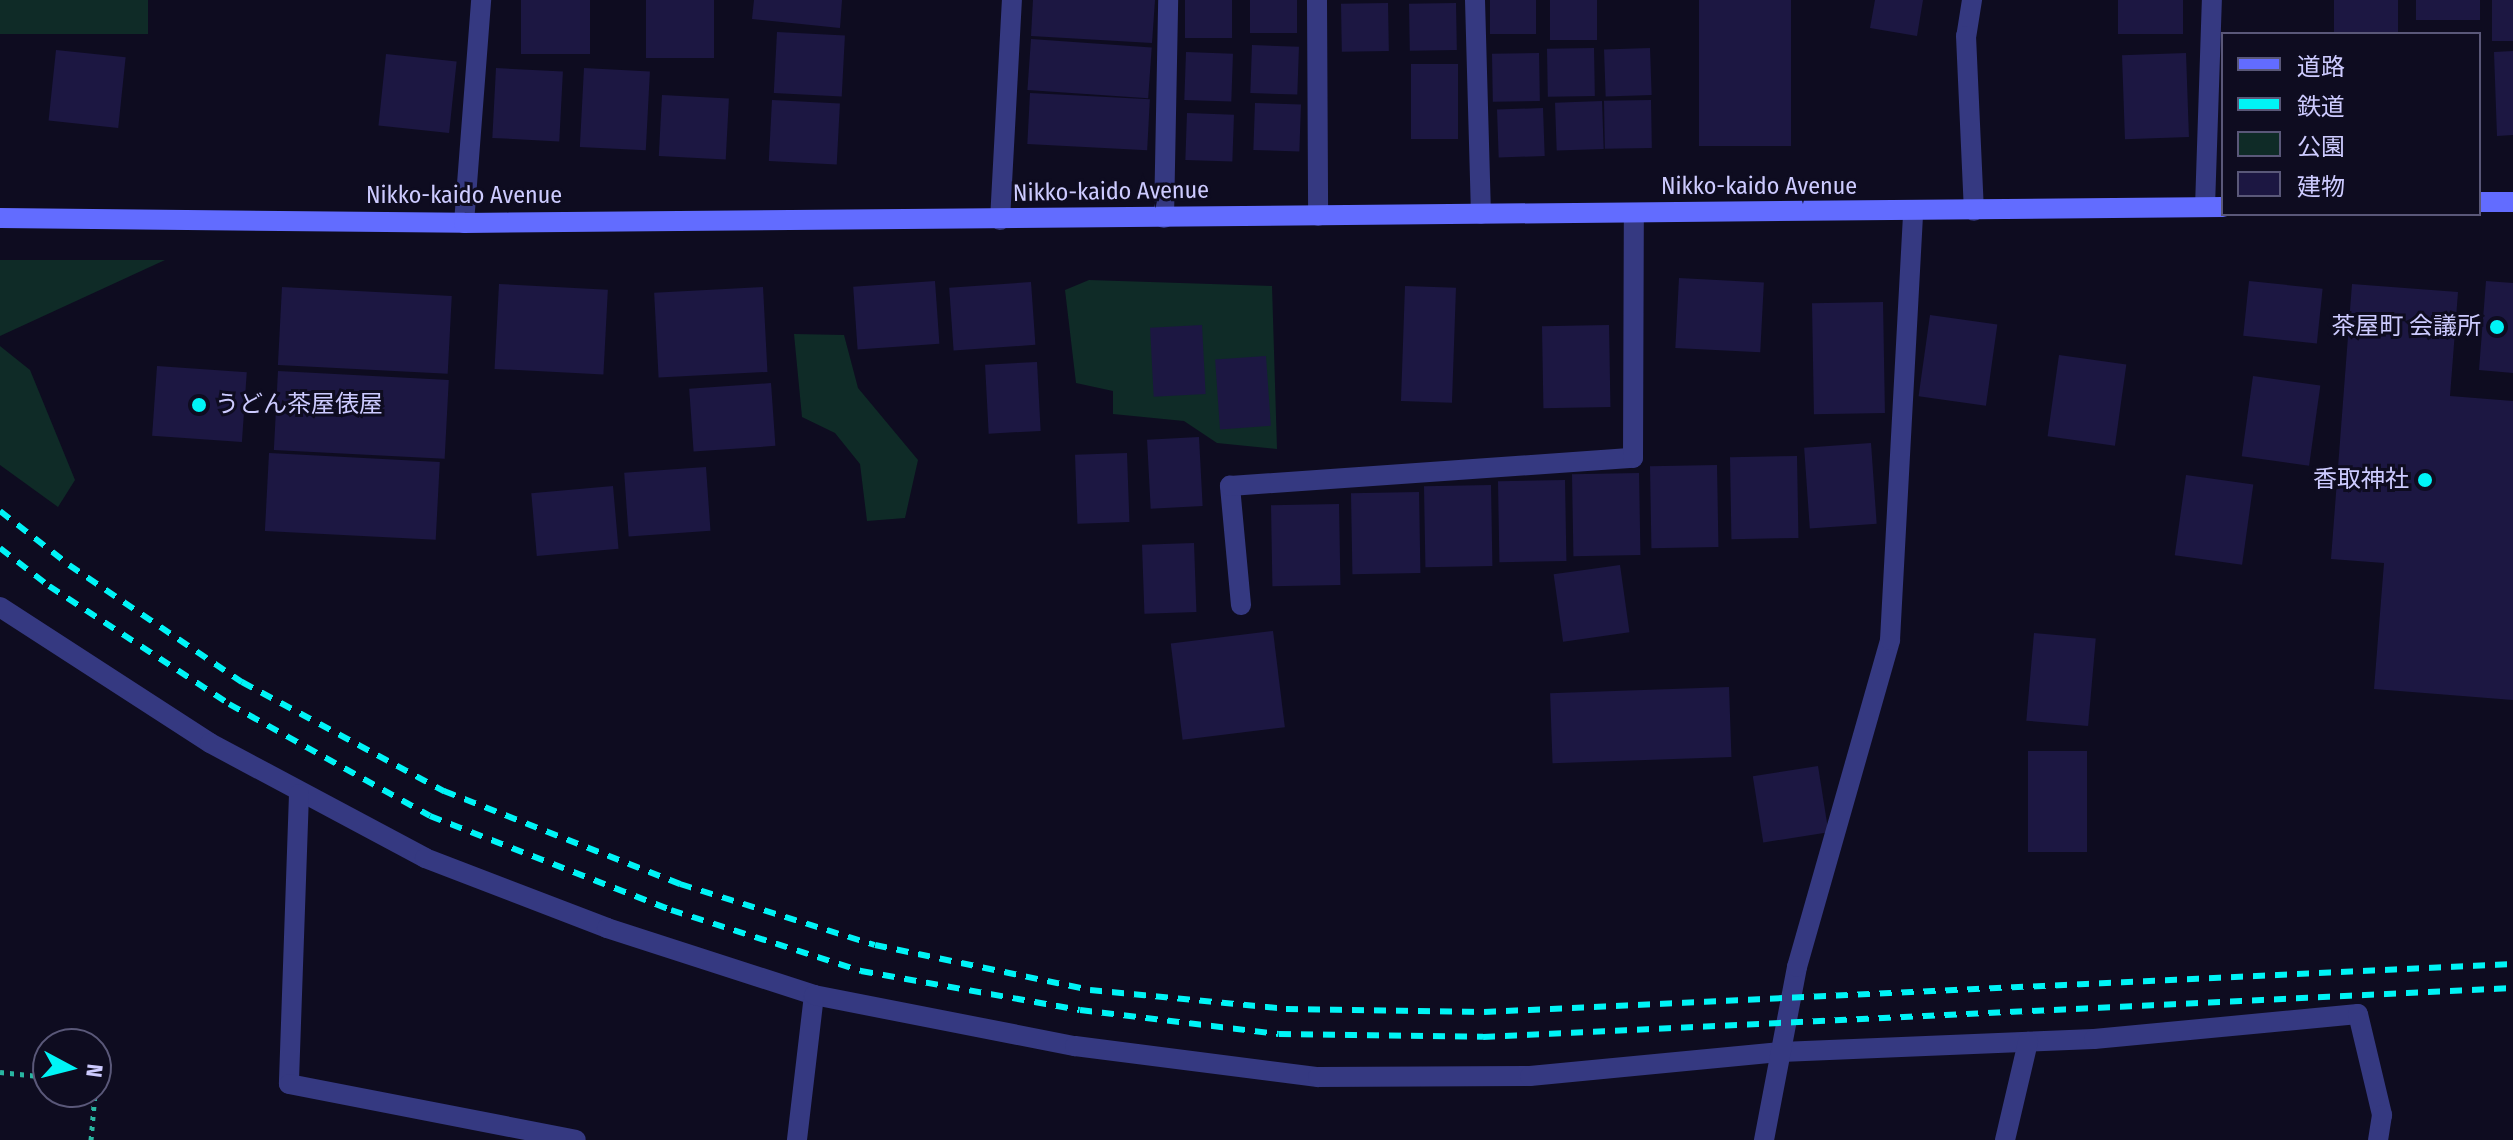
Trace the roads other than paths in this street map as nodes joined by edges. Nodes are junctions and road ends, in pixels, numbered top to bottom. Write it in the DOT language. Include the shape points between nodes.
graph roads {
  1 [pos="481,0"];
  2 [pos="1012,0"];
  3 [pos="1168,0"];
  4 [pos="1317,0"];
  5 [pos="1475,0"];
  6 [pos="1972,0"];
  7 [pos="2212,0"];
  8 [pos="2481,202"];
  9 [pos="2513,202"];
  10 [pos="2214,207"];
  11 [pos="1974,211"];
  12 [pos="1913,212"];
  13 [pos="1481,214"];
  14 [pos="1634,214"];
  15 [pos="1318,216"];
  16 [pos="0,218"];
  17 [pos="1164,218"];
  18 [pos="1000,220"];
  19 [pos="464,223"];
  20 [pos="1241,605"];
  21 [pos="0,607"];
  22 [pos="299,794"];
  23 [pos="814,995"];
  24 [pos="2028,1042"];
  25 [pos="1781,1052"];
  26 [pos="576,1140"];
  27 [pos="797,1140"];
  28 [pos="1764,1140"];
  29 [pos="2005,1140"];
  30 [pos="2378,1140"];
  1 -- 19 [label="street"];
  2 -- 18 [label="street"];
  3 -- 17 [label="street"];
  4 -- 15 [label="street"];
  5 -- 13 [label="street"];
  6 -- 11 [label="street" via="1966,36"];
  7 -- 10 [label="street"];
  8 -- 9 [label="main road"];
  10 -- 11 [label="main road, Nikko-kaido Avenue"];
  11 -- 12 [label="main road, Nikko-kaido Avenue"];
  12 -- 14 [label="main road, Nikko-kaido Avenue"];
  12 -- 25 [label="street" via="1890,640 1797,967"];
  13 -- 14 [label="main road, Nikko-kaido Avenue"];
  13 -- 15 [label="main road, Nikko-kaido Avenue"];
  14 -- 20 [label="street" via="1633,458 1230,486"];
  15 -- 17 [label="main road, Nikko-kaido Avenue"];
  16 -- 19 [label="main road, Nikko-kaido Avenue"];
  17 -- 18 [label="main road, Nikko-kaido Avenue"];
  18 -- 19 [label="main road, Nikko-kaido Avenue"];
  21 -- 22 [label="street"];
  22 -- 23 [label="street" via="425,858 607,928"];
  22 -- 26 [label="street" via="289,1084"];
  23 -- 25 [label="street" via="1075,1046 1318,1077 1530,1076"];
  23 -- 27 [label="street"];
  24 -- 25 [label="street"];
  24 -- 29 [label="street"];
  24 -- 30 [label="street" via="2358,1014 2382,1115"];
  25 -- 28 [label="street"];
}
